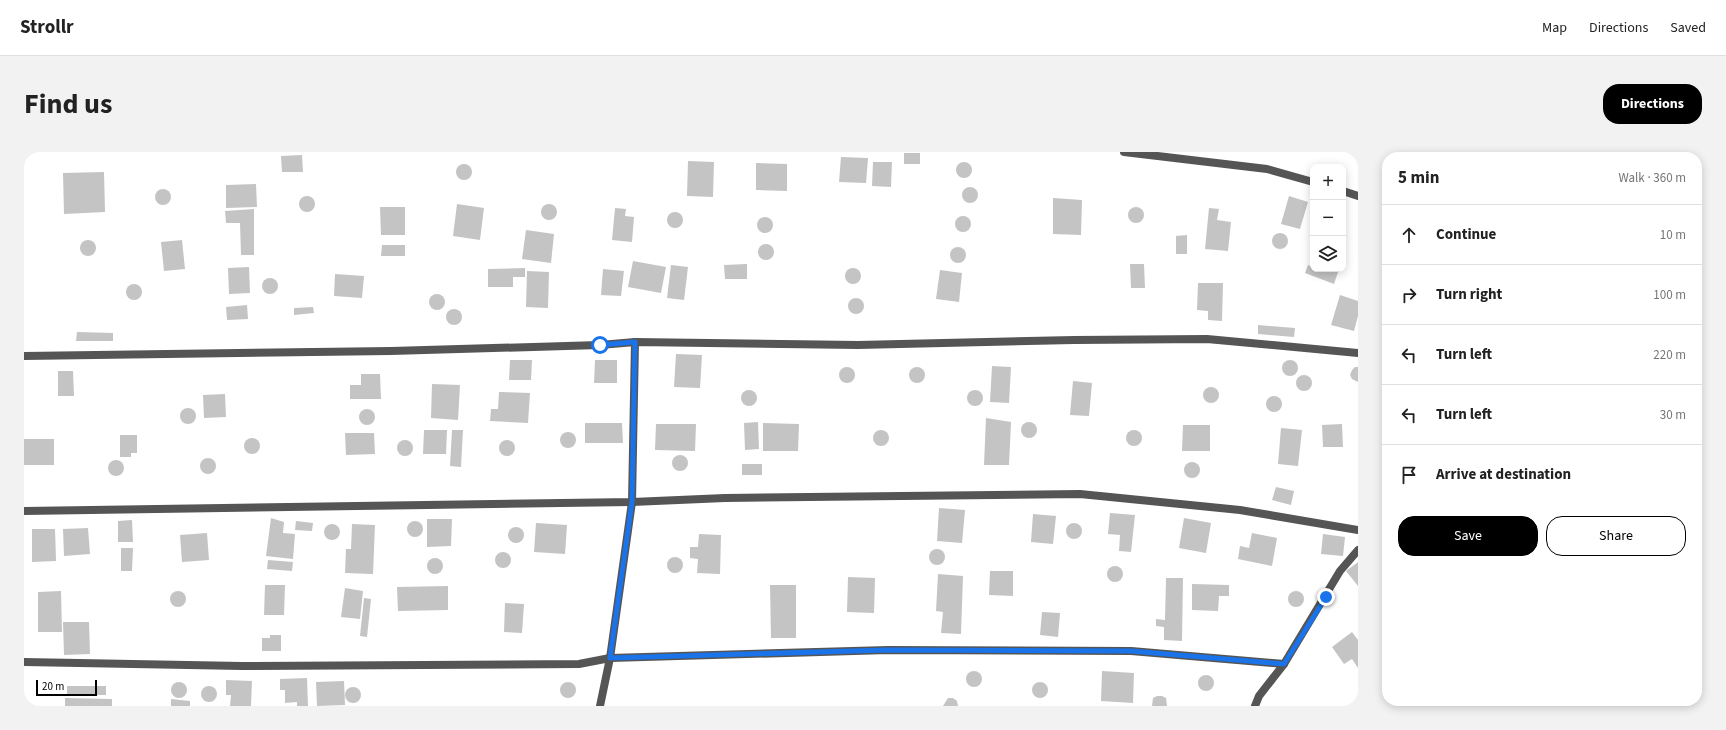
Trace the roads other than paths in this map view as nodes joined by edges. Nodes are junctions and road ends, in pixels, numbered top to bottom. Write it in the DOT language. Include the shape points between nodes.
graph roads {
  1 [pos="1124,152"];
  2 [pos="1310,181"];
  3 [pos="1346,192"];
  4 [pos="1358,196"];
  5 [pos="635,342"];
  6 [pos="1358,353"];
  7 [pos="24,356"];
  8 [pos="632,502"];
  9 [pos="24,511"];
  10 [pos="1358,530"];
  11 [pos="1358,550"];
  12 [pos="610,658"];
  13 [pos="24,662"];
  14 [pos="1284,664"];
  15 [pos="600,706"];
  16 [pos="1255,706"];
  1 -- 2 [label="street" via="1267,169"];
  3 -- 4 [label="street"];
  5 -- 6 [label="street" via="858,345 1207,339"];
  5 -- 7 [label="street" via="390,351"];
  5 -- 8 [label="street"];
  8 -- 9 [label="street"];
  8 -- 10 [label="street" via="725,498 1080,494 1240,510"];
  8 -- 12 [label="street"];
  11 -- 14 [label="street" via="1340,571"];
  12 -- 13 [label="street" via="579,664 250,666"];
  12 -- 14 [label="street" via="888,650 1131,651"];
  12 -- 15 [label="street"];
  14 -- 16 [label="street" via="1259,696"];
}
